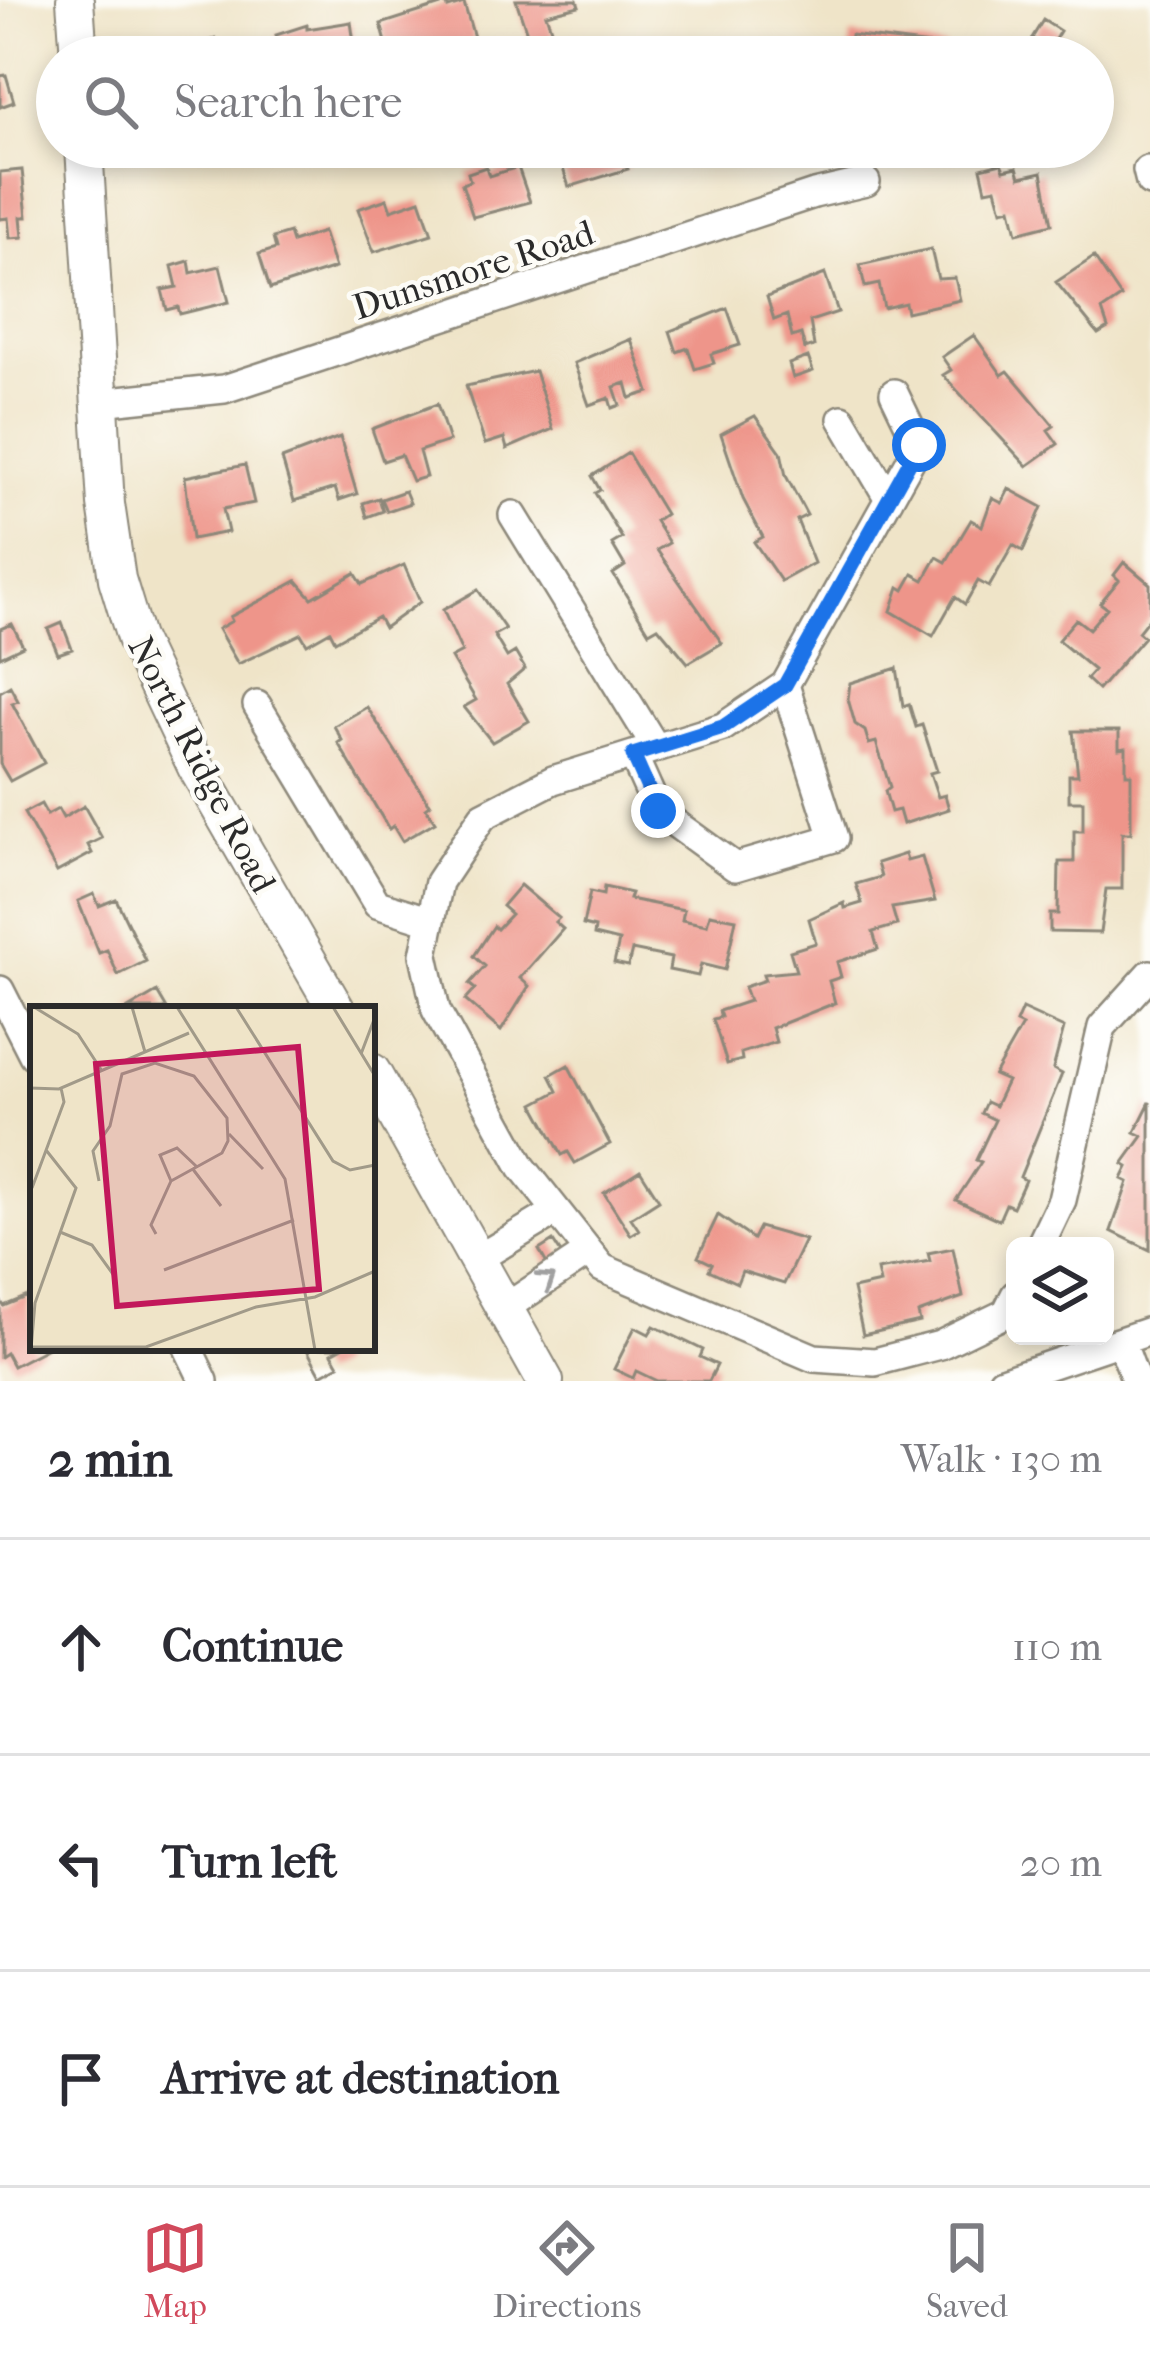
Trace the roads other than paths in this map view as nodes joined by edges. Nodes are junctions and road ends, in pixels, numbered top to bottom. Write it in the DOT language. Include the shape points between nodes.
graph roads {
  1 [pos="75,0"];
  2 [pos="78,36"];
  3 [pos="85,168"];
  4 [pos="866,182"];
  5 [pos="894,393"];
  6 [pos="100,402"];
  7 [pos="842,418"];
  8 [pos="889,500"];
  9 [pos="513,515"];
  10 [pos="785,685"];
  11 [pos="257,705"];
  12 [pos="645,751"];
  13 [pos="431,921"];
  14 [pos="1150,974"];
  15 [pos="0,990"];
  16 [pos="334,1006"];
  17 [pos="30,1048"];
  18 [pos="375,1077"];
  19 [pos="556,1211"];
  20 [pos="1044,1237"];
  21 [pos="589,1252"];
  22 [pos="479,1258"];
  23 [pos="506,1308"];
  24 [pos="1006,1312"];
  25 [pos="1150,1331"];
  26 [pos="1114,1340"];
  27 [pos="1099,1345"];
  28 [pos="1113,1345"];
  29 [pos="189,1351"];
  30 [pos="204,1381"];
  31 [pos="545,1381"];
  32 [pos="1002,1381"];
  33 [pos="1136,1381"];
  1 -- 2 [label="main road"];
  3 -- 6 [label="main road, North Ridge Road"];
  4 -- 6 [label="street, Dunsmore Road" via="224,389"];
  5 -- 8 [label="street" via="919,445"];
  6 -- 16 [label="main road, North Ridge Road" via="111,546 135,638 196,767"];
  7 -- 8 [label="street"];
  8 -- 10 [label="street"];
  9 -- 12 [label="street"];
  10 -- 12 [label="street" via="723,727"];
  10 -- 12 [label="street" via="834,838 735,867 658,811"];
  11 -- 13 [label="street" via="377,904"];
  12 -- 13 [label="street" via="553,780 483,816 440,882"];
  13 -- 19 [label="street" via="424,955 436,1010 521,1167"];
  14 -- 20 [label="street" via="1102,1027 1062,1200"];
  15 -- 17 [label="street"];
  18 -- 22 [label="main road"];
  19 -- 21 [label="street"];
  19 -- 22 [label="street"];
  23 -- 21 [label="street, one-way"];
  21 -- 24 [label="street" via="602,1268 814,1358 875,1362 940,1345"];
  22 -- 23 [label="main road"];
  23 -- 31 [label="main road"];
  25 -- 26 [label="street"];
  27 -- 32 [label="street"];
  28 -- 33 [label="street"];
  29 -- 30 [label="street"];
}
